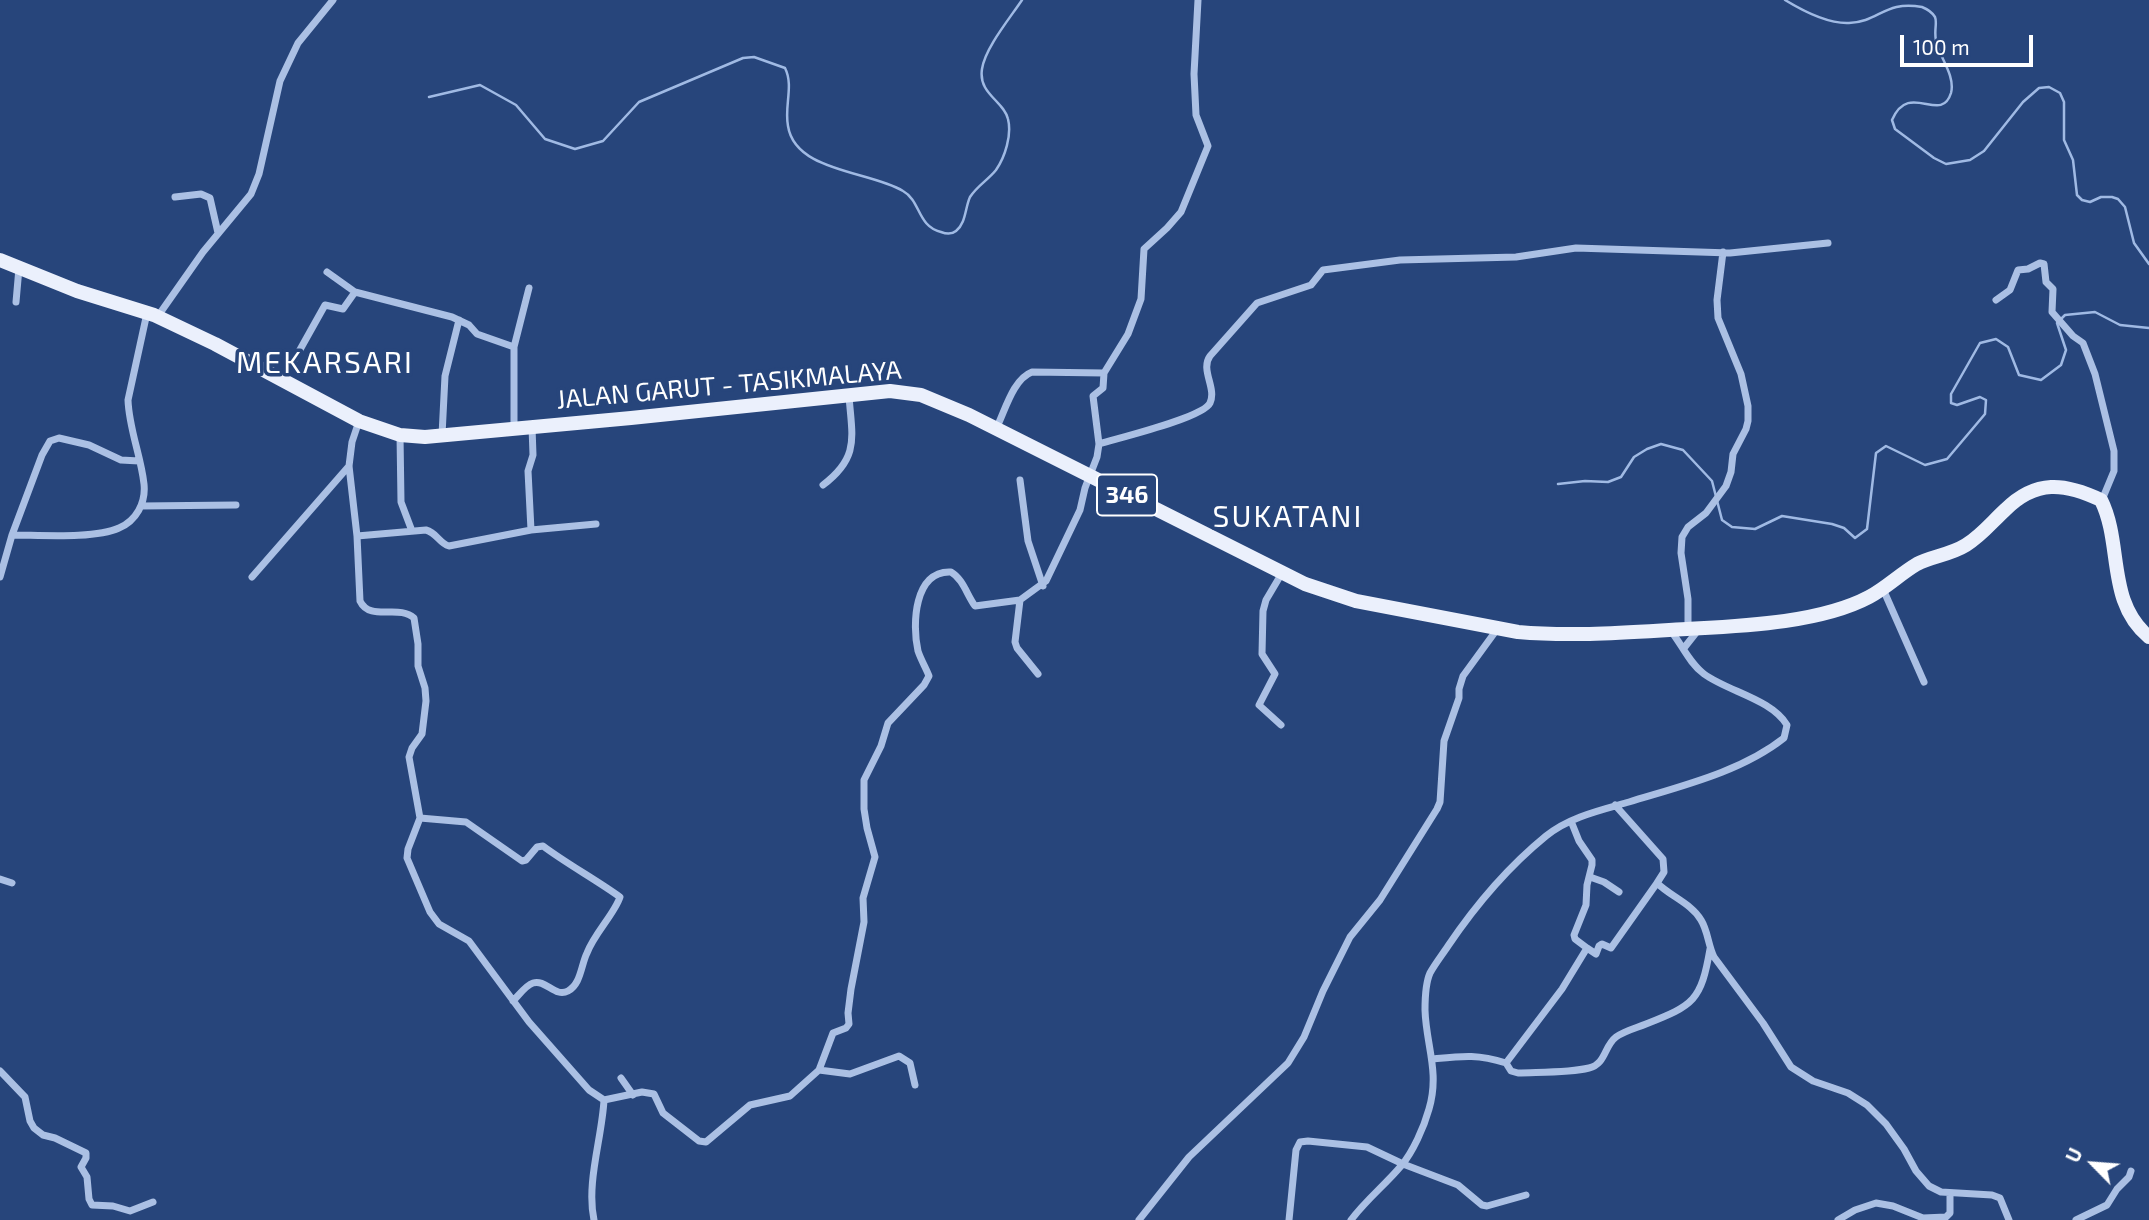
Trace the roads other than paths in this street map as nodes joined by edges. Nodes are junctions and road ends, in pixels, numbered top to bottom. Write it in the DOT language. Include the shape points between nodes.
graph roads {
  1 [pos="333,0"];
  2 [pos="1198,0"];
  3 [pos="175,197"];
  4 [pos="218,233"];
  5 [pos="1828,243"];
  6 [pos="1723,252"];
  7 [pos="0,260"];
  8 [pos="20,267"];
  9 [pos="327,272"];
  10 [pos="529,288"];
  11 [pos="355,292"];
  12 [pos="1996,300"];
  13 [pos="16,302"];
  14 [pos="152,314"];
  15 [pos="459,320"];
  16 [pos="514,347"];
  17 [pos="1104,373"];
  18 [pos="283,380"];
  19 [pos="849,394"];
  20 [pos="359,421"];
  21 [pos="532,427"];
  22 [pos="514,428"];
  23 [pos="996,429"];
  24 [pos="400,435"];
  25 [pos="442,435"];
  26 [pos="1099,444"];
  27 [pos="139,461"];
  28 [pos="349,466"];
  29 [pos="1090,477"];
  30 [pos="1020,480"];
  31 [pos="823,485"];
  32 [pos="2101,500"];
  33 [pos="236,505"];
  34 [pos="141,506"];
  35 [pos="596,524"];
  36 [pos="531,530"];
  37 [pos="412,531"];
  38 [pos="12,535"];
  39 [pos="357,536"];
  40 [pos="1283,572"];
  41 [pos="0,577"];
  42 [pos="252,577"];
  43 [pos="1042,586"];
  44 [pos="1882,589"];
  45 [pos="1020,600"];
  46 [pos="1498,627"];
  47 [pos="1694,629"];
  48 [pos="1671,630"];
  49 [pos="2149,637"];
  50 [pos="1684,648"];
  51 [pos="1038,674"];
  52 [pos="1924,682"];
  53 [pos="1281,724"];
  54 [pos="1615,806"];
  55 [pos="420,818"];
  56 [pos="1571,821"];
  57 [pos="1590,877"];
  58 [pos="0,879"];
  59 [pos="12,883"];
  60 [pos="1657,883"];
  61 [pos="1619,892"];
  62 [pos="1587,948"];
  63 [pos="1710,949"];
  64 [pos="513,1001"];
  65 [pos="1433,1059"];
  66 [pos="1506,1063"];
  67 [pos="819,1070"];
  68 [pos="0,1071"];
  69 [pos="621,1078"];
  70 [pos="915,1085"];
  71 [pos="633,1095"];
  72 [pos="604,1100"];
  73 [pos="1403,1164"];
  74 [pos="2131,1171"];
  75 [pos="1950,1193"];
  76 [pos="1526,1195"];
  77 [pos="153,1202"];
  78 [pos="594,1220"];
  79 [pos="1139,1220"];
  80 [pos="1289,1220"];
  81 [pos="1351,1220"];
  82 [pos="1838,1220"];
  83 [pos="2009,1220"];
  84 [pos="2076,1220"];
  1 -- 4 [label="street" via="298,43 280,81 251,194"];
  2 -- 17 [label="street" via="1196,115 1208,146 1181,212 1145,247 1142,299 1128,334"];
  3 -- 4 [label="street" via="201,194 209,198"];
  4 -- 14 [label="street"];
  5 -- 6 [label="street"];
  6 -- 26 [label="street" via="1576,248 1513,258 1399,260 1323,270 1311,285 1257,303 1210,356 1206,362 1212,396 1204,410"];
  6 -- 47 [label="street" via="1718,318 1741,374 1748,413 1746,429 1732,454 1729,481 1713,506 1682,537"];
  7 -- 8 [label="main road, JALAN GARUT - TASIKMALAYA / 346"];
  8 -- 13 [label="street"];
  8 -- 14 [label="main road, JALAN GARUT - TASIKMALAYA / 346"];
  9 -- 11 [label="street"];
  10 -- 16 [label="street"];
  11 -- 15 [label="street"];
  11 -- 18 [label="street" via="341,310 326,305"];
  12 -- 32 [label="street" via="2010,290 2018,270 2045,266 2046,282 2053,289 2051,310 2089,357 2114,451 2114,471"];
  14 -- 18 [label="main road, JALAN GARUT - TASIKMALAYA / 346"];
  14 -- 27 [label="street" via="128,400"];
  15 -- 16 [label="street" via="477,334"];
  15 -- 25 [label="street" via="446,376"];
  16 -- 22 [label="street"];
  17 -- 23 [label="street" via="1025,374"];
  17 -- 26 [label="street" via="1103,388 1092,399"];
  18 -- 20 [label="main road, JALAN GARUT - TASIKMALAYA / 346"];
  19 -- 21 [label="main road, JALAN GARUT - TASIKMALAYA / 346"];
  19 -- 23 [label="main road, JALAN GARUT - TASIKMALAYA / 346" via="909,392"];
  19 -- 31 [label="street" via="851,452 840,471"];
  20 -- 24 [label="main road, JALAN GARUT - TASIKMALAYA / 346"];
  20 -- 28 [label="street"];
  21 -- 22 [label="main road, JALAN GARUT - TASIKMALAYA / 346"];
  21 -- 36 [label="street" via="534,452 528,471"];
  22 -- 25 [label="main road, JALAN GARUT - TASIKMALAYA / 346"];
  23 -- 29 [label="main road, JALAN GARUT - TASIKMALAYA / 346"];
  24 -- 25 [label="main road, JALAN GARUT - TASIKMALAYA / 346"];
  24 -- 37 [label="street" via="401,502"];
  26 -- 29 [label="street"];
  27 -- 34 [label="street" via="144,485"];
  27 -- 38 [label="street" via="121,460 79,442 50,441"];
  28 -- 39 [label="street"];
  28 -- 42 [label="street"];
  29 -- 40 [label="main road, JALAN GARUT - TASIKMALAYA / 346"];
  29 -- 43 [label="street" via="1080,510"];
  30 -- 43 [label="street" via="1028,541"];
  32 -- 44 [label="main road, JALAN GARUT - TASIKMALAYA / 346" via="2071,488 2035,489 2013,502 1965,546 1916,564"];
  32 -- 49 [label="main road" via="2109,517 2125,602"];
  33 -- 34 [label="street"];
  34 -- 38 [label="street" via="131,521 107,531"];
  35 -- 36 [label="street"];
  36 -- 37 [label="street" via="449,546 431,531"];
  37 -- 39 [label="street"];
  38 -- 41 [label="street"];
  39 -- 55 [label="street" via="362,606 370,611 406,612 414,618 418,666 426,694 422,734 409,757"];
  40 -- 46 [label="main road, JALAN GARUT - TASIKMALAYA / 346" via="1356,601"];
  40 -- 53 [label="street" via="1264,605 1262,654 1275,674 1259,705"];
  43 -- 45 [label="street"];
  44 -- 47 [label="main road, JALAN GARUT - TASIKMALAYA / 346" via="1852,605 1817,614"];
  44 -- 52 [label="street"];
  45 -- 51 [label="street" via="1015,642"];
  45 -- 67 [label="street" via="975,606 951,572 934,576 919,595 917,646 929,676 888,723 864,780 864,809 875,857 863,898 864,927 849,1024 833,1033"];
  46 -- 48 [label="main road, JALAN GARUT - TASIKMALAYA / 346" via="1536,634"];
  46 -- 79 [label="street" via="1463,676 1444,741 1437,809 1380,900 1350,937 1304,1037 1287,1063 1189,1157"];
  47 -- 48 [label="main road, JALAN GARUT - TASIKMALAYA / 346"];
  47 -- 50 [label="street"];
  48 -- 50 [label="street"];
  50 -- 54 [label="street" via="1703,673 1776,711 1787,725 1784,738 1759,757"];
  54 -- 56 [label="street"];
  54 -- 60 [label="street" via="1663,859 1664,872"];
  55 -- 64 [label="street" via="407,854 430,912 439,924 469,941"];
  55 -- 64 [label="street" via="466,822 522,861 543,846 620,897 593,940 573,988 557,992 535,982"];
  56 -- 57 [label="street" via="1592,860"];
  56 -- 65 [label="street" via="1529,850 1497,884 1461,926 1429,975 1425,1007"];
  57 -- 61 [label="street"];
  57 -- 62 [label="street" via="1587,905 1574,935"];
  58 -- 59 [label="street"];
  60 -- 62 [label="street" via="1611,948 1602,944 1595,954"];
  60 -- 63 [label="street" via="1695,911"];
  62 -- 66 [label="street"];
  63 -- 66 [label="street" via="1704,979 1693,1000 1673,1014 1618,1035 1603,1059 1591,1068 1518,1073"];
  63 -- 75 [label="street" via="1791,1067 1867,1105 1929,1186"];
  64 -- 72 [label="street" via="589,1090"];
  65 -- 66 [label="street" via="1483,1056"];
  65 -- 73 [label="street" via="1429,1108"];
  67 -- 70 [label="street" via="850,1074 899,1056 910,1063"];
  67 -- 71 [label="street" via="790,1096 750,1105 706,1142 663,1113 654,1094"];
  68 -- 77 [label="street" via="25,1097 34,1128 86,1153 81,1167 92,1205 130,1211"];
  69 -- 71 [label="street"];
  71 -- 72 [label="street"];
  72 -- 78 [label="street" via="592,1193"];
  73 -- 76 [label="street" via="1458,1185 1482,1205"];
  73 -- 80 [label="street" via="1367,1147 1300,1142"];
  73 -- 81 [label="street"];
  74 -- 84 [label="street" via="2107,1205"];
  75 -- 82 [label="street" via="1946,1217 1923,1217 1876,1203"];
  75 -- 83 [label="street" via="2000,1198"];
}
